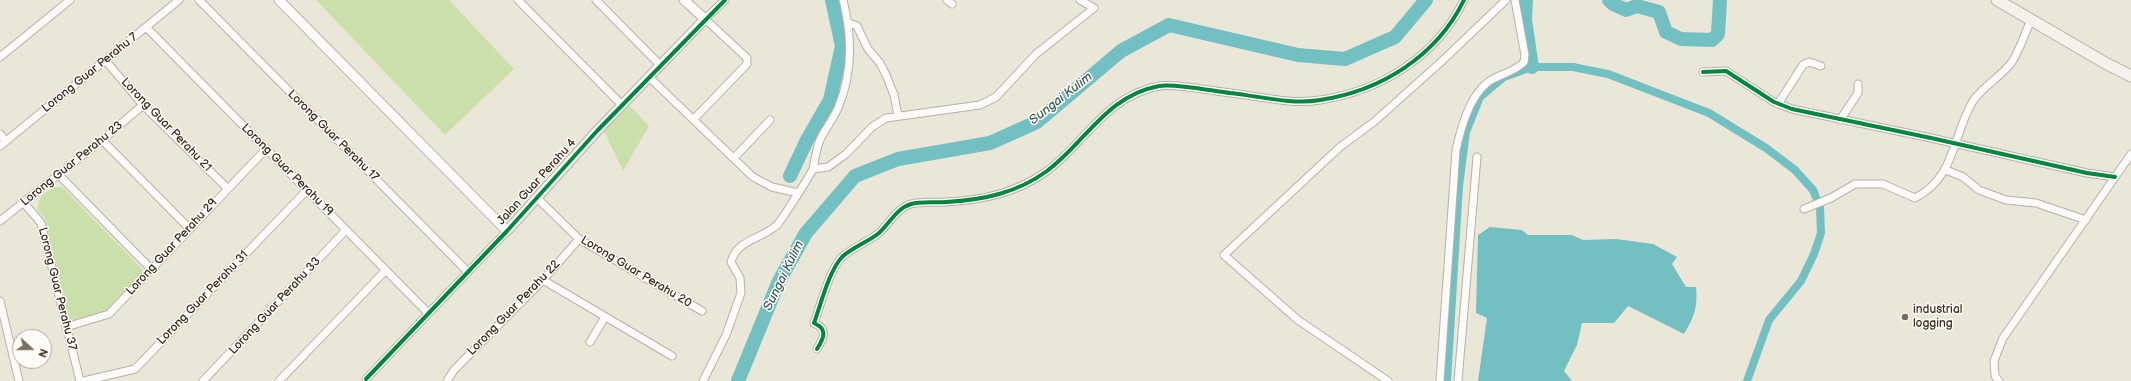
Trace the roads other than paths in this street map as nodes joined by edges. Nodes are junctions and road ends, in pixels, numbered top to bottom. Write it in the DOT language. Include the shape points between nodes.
graph roads {
  1 [pos="70,0"];
  2 [pos="179,0"];
  3 [pos="199,0"];
  4 [pos="278,0"];
  5 [pos="518,0"];
  6 [pos="596,0"];
  7 [pos="684,0"];
  8 [pos="725,0"];
  9 [pos="843,0"];
  10 [pos="1080,0"];
  11 [pos="1464,0"];
  12 [pos="1506,0"];
  13 [pos="1515,0"];
  14 [pos="1997,0"];
  15 [pos="2015,0"];
  16 [pos="705,20"];
  17 [pos="2031,20"];
  18 [pos="849,23"];
  19 [pos="146,27"];
  20 [pos="0,57"];
  21 [pos="105,60"];
  22 [pos="660,65"];
  23 [pos="1821,66"];
  24 [pos="1703,72"];
  25 [pos="2131,76"];
  26 [pos="649,77"];
  27 [pos="1858,84"];
  28 [pos="1778,104"];
  29 [pos="143,105"];
  30 [pos="622,105"];
  31 [pos="898,116"];
  32 [pos="694,119"];
  33 [pos="770,120"];
  34 [pos="1840,120"];
  35 [pos="0,134"];
  36 [pos="102,140"];
  37 [pos="1955,143"];
  38 [pos="3,144"];
  39 [pos="266,148"];
  40 [pos="2131,154"];
  41 [pos="1477,157"];
  42 [pos="734,158"];
  43 [pos="813,169"];
  44 [pos="1946,170"];
  45 [pos="59,175"];
  46 [pos="2115,177"];
  47 [pos="227,188"];
  48 [pos="307,190"];
  49 [pos="798,193"];
  50 [pos="536,197"];
  51 [pos="24,203"];
  52 [pos="1804,209"];
  53 [pos="2086,220"];
  54 [pos="0,221"];
  55 [pos="189,228"];
  56 [pos="346,230"];
  57 [pos="507,231"];
  58 [pos="579,239"];
  59 [pos="151,269"];
  60 [pos="386,270"];
  61 [pos="468,272"];
  62 [pos="543,280"];
  63 [pos="0,301"];
  64 [pos="702,311"];
  65 [pos="428,313"];
  66 [pos="605,317"];
  67 [pos="66,327"];
  68 [pos="590,342"];
  69 [pos="817,348"];
  70 [pos="672,356"];
  71 [pos="366,379"];
  72 [pos="448,379"];
  73 [pos="19,381"];
  74 [pos="80,381"];
  75 [pos="84,381"];
  76 [pos="203,381"];
  77 [pos="280,381"];
  78 [pos="703,381"];
  79 [pos="1388,381"];
  80 [pos="1440,381"];
  81 [pos="1458,381"];
  82 [pos="1999,381"];
  1 -- 20 [label="street"];
  2 -- 19 [label="street, Lorong Guar Perahu 7"];
  3 -- 61 [label="street, Lorong Guar Perahu 17"];
  4 -- 57 [label="street"];
  5 -- 30 [label="street"];
  6 -- 22 [label="street"];
  7 -- 16 [label="street"];
  8 -- 16 [label="street, Jalan Guar Perahu 4"];
  9 -- 18 [label="street"];
  10 -- 31 [label="street" via="1094,8 1036,54 996,97 980,105"];
  11 -- 69 [label="street" via="1448,29 1420,57 1382,82 1357,92 1319,101 1287,100 1162,85 1138,91 1116,105 1047,171 1013,191 976,201 915,203 905,207 878,233 838,262 814,323 824,331 824,339"];
  12 -- 79 [label="street" via="1436,67 1374,122 1340,147 1224,255 1298,320"];
  13 -- 80 [label="street" via="1524,62 1488,82 1482,89 1460,131 1456,150"];
  14 -- 17 [label="main road"];
  15 -- 17 [label="main road"];
  16 -- 22 [label="street, Jalan Guar Perahu 4"];
  16 -- 32 [label="street" via="746,58 747,64"];
  17 -- 25 [label="main road"];
  17 -- 37 [label="street" via="2012,62 1975,99 1964,117"];
  18 -- 31 [label="street" via="857,26 868,49 880,63 894,95"];
  18 -- 43 [label="street" via="850,49 844,88 838,107 820,142"];
  19 -- 21 [label="street, Lorong Guar Perahu 7"];
  19 -- 39 [label="street, Lorong Guar Perahu 19"];
  21 -- 29 [label="street, Lorong Guar Perahu 21"];
  21 -- 38 [label="street, Lorong Guar Perahu 7"];
  22 -- 26 [label="street, Jalan Guar Perahu 4"];
  23 -- 28 [label="street" via="1809,62 1803,65"];
  24 -- 28 [label="street" via="1726,71"];
  26 -- 30 [label="street, Jalan Guar Perahu 4"];
  26 -- 32 [label="street"];
  27 -- 34 [label="street" via="1858,93"];
  28 -- 34 [label="street"];
  29 -- 36 [label="street, Lorong Guar Perahu 23"];
  29 -- 47 [label="street, Lorong Guar Perahu 21"];
  30 -- 50 [label="street, Jalan Guar Perahu 4"];
  31 -- 43 [label="street" via="886,118 872,127 846,154 828,167"];
  32 -- 42 [label="street"];
  33 -- 42 [label="street"];
  34 -- 37 [label="street"];
  35 -- 38 [label="street"];
  36 -- 45 [label="street, Lorong Guar Perahu 23"];
  36 -- 55 [label="street"];
  37 -- 44 [label="street"];
  37 -- 46 [label="street"];
  39 -- 47 [label="street, Lorong Guar Perahu 29"];
  39 -- 48 [label="street, Lorong Guar Perahu 19"];
  40 -- 46 [label="street"];
  41 -- 81 [label="street"];
  42 -- 49 [label="street" via="753,177 772,187"];
  43 -- 49 [label="street" via="808,181"];
  44 -- 52 [label="street" via="1936,184 1915,198 1882,184 1855,184 1831,198"];
  44 -- 53 [label="street" via="1963,177 1979,190 2006,200 2036,203"];
  45 -- 51 [label="street, Lorong Guar Perahu 23"];
  45 -- 59 [label="street"];
  46 -- 53 [label="street"];
  47 -- 55 [label="street, Lorong Guar Perahu 29"];
  48 -- 56 [label="street, Lorong Guar Perahu 19"];
  48 -- 75 [label="street, Lorong Guar Perahu 31" via="135,369"];
  49 -- 78 [label="street" via="778,225 742,245 732,257 731,262 740,278 741,293 726,334"];
  50 -- 57 [label="street, Jalan Guar Perahu 4"];
  50 -- 58 [label="street, Lorong Guar Perahu 20"];
  51 -- 54 [label="street, Lorong Guar Perahu 23"];
  51 -- 67 [label="street, Lorong Guar Perahu 37" via="40,223"];
  53 -- 82 [label="street" via="2004,338 1994,361 1995,376"];
  55 -- 59 [label="street, Lorong Guar Perahu 29"];
  56 -- 60 [label="street, Lorong Guar Perahu 19"];
  56 -- 76 [label="street, Lorong Guar Perahu 33"];
  57 -- 61 [label="street, Jalan Guar Perahu 4"];
  58 -- 62 [label="street, Lorong Guar Perahu 22"];
  58 -- 64 [label="street, Lorong Guar Perahu 20"];
  59 -- 67 [label="street, Lorong Guar Perahu 29" via="109,314"];
  60 -- 65 [label="street, Lorong Guar Perahu 19"];
  60 -- 77 [label="street"];
  61 -- 65 [label="street, Jalan Guar Perahu 4"];
  62 -- 66 [label="street"];
  62 -- 72 [label="street, Lorong Guar Perahu 22"];
  63 -- 73 [label="street"];
  65 -- 71 [label="street, Jalan Guar Perahu 4"];
  66 -- 68 [label="street"];
  66 -- 70 [label="street"];
  67 -- 74 [label="street, Lorong Guar Perahu 37"];
}
